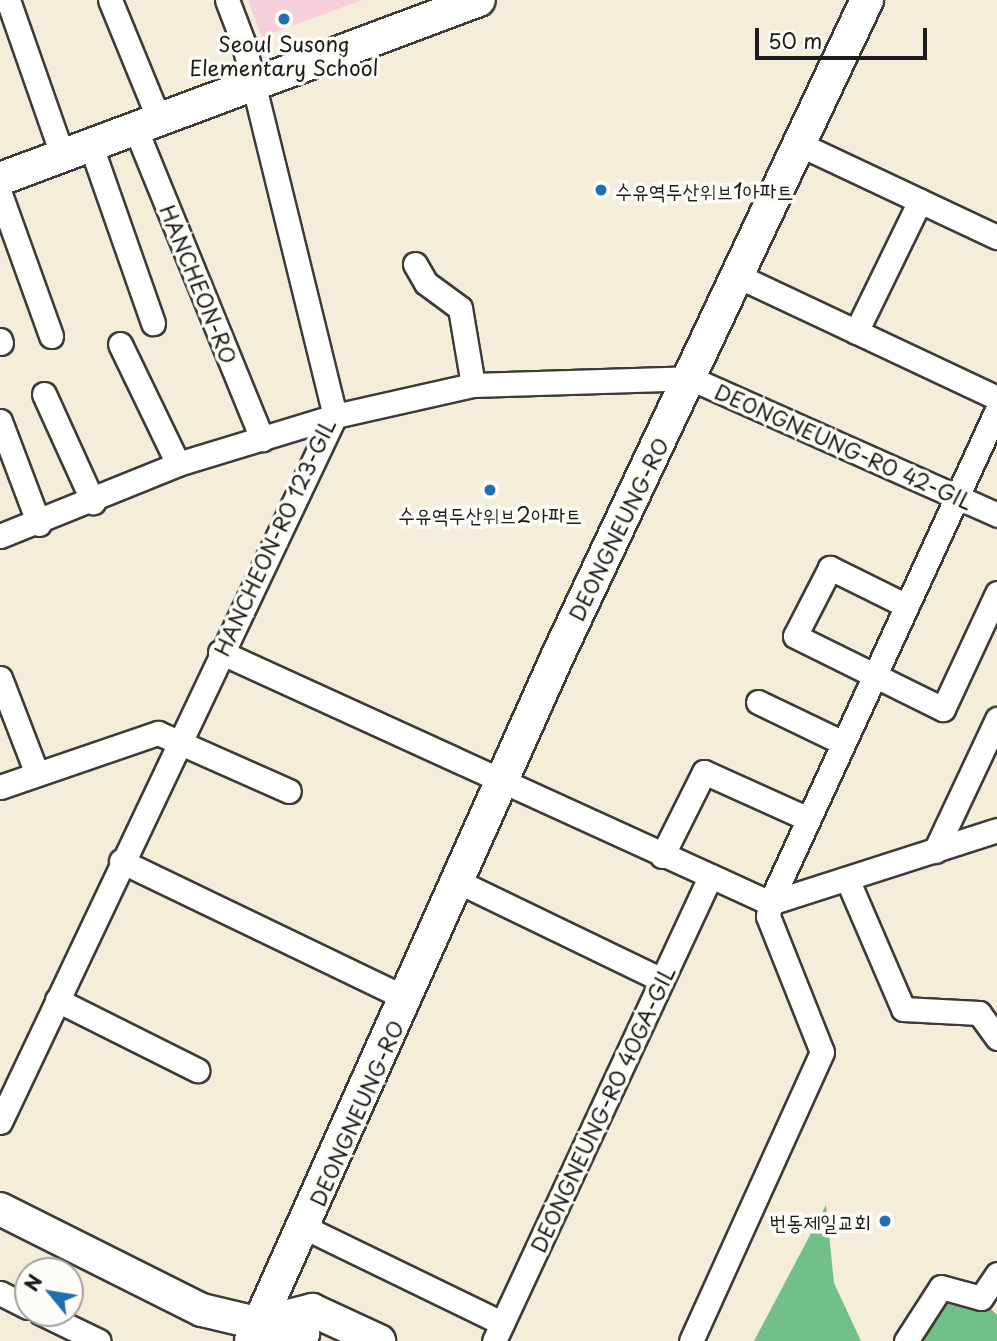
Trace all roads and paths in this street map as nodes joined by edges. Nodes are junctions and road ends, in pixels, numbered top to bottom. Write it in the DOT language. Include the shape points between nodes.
graph roads {
  1 [pos="8,0"];
  2 [pos="110,0"];
  3 [pos="227,0"];
  4 [pos="479,0"];
  5 [pos="867,0"];
  6 [pos="255,86"];
  7 [pos="148,126"];
  8 [pos="799,144"];
  9 [pos="76,148"];
  10 [pos="0,179"];
  11 [pos="0,194"];
  12 [pos="920,201"];
  13 [pos="997,237"];
  14 [pos="415,264"];
  15 [pos="740,278"];
  16 [pos="153,323"];
  17 [pos="856,332"];
  18 [pos="51,336"];
  19 [pos="120,344"];
  20 [pos="690,378"];
  21 [pos="473,385"];
  22 [pos="44,394"];
  23 [pos="997,398"];
  24 [pos="997,410"];
  25 [pos="335,416"];
  26 [pos="0,421"];
  27 [pos="262,439"];
  28 [pos="178,464"];
  29 [pos="956,497"];
  30 [pos="93,502"];
  31 [pos="997,515"];
  32 [pos="39,524"];
  33 [pos="0,536"];
  34 [pos="997,593"];
  35 [pos="905,605"];
  36 [pos="220,652"];
  37 [pos="873,674"];
  38 [pos="0,678"];
  39 [pos="758,702"];
  40 [pos="997,719"];
  41 [pos="178,737"];
  42 [pos="841,742"];
  43 [pos="37,774"];
  44 [pos="504,785"];
  45 [pos="0,787"];
  46 [pos="289,792"];
  47 [pos="806,818"];
  48 [pos="997,830"];
  49 [pos="936,851"];
  50 [pos="662,856"];
  51 [pos="121,861"];
  52 [pos="710,877"];
  53 [pos="849,881"];
  54 [pos="459,882"];
  55 [pos="770,903"];
  56 [pos="662,980"];
  57 [pos="407,998"];
  58 [pos="57,1000"];
  59 [pos="997,1038"];
  60 [pos="197,1070"];
  61 [pos="0,1122"];
  62 [pos="0,1209"];
  63 [pos="306,1228"];
  64 [pos="997,1274"];
  65 [pos="70,1327"];
  66 [pos="498,1332"];
  67 [pos="272,1335"];
  68 [pos="99,1341"];
  69 [pos="379,1341"];
  70 [pos="691,1341"];
  71 [pos="906,1341"];
  1 -- 9 [label="street"];
  2 -- 7 [label="street, HANCHEON-RO"];
  3 -- 6 [label="street, HANCHEON-RO 123-GIL"];
  4 -- 6 [label="main road"];
  5 -- 8 [label="main road, DEONGNEUNG-RO"];
  6 -- 7 [label="main road"];
  6 -- 25 [label="street, HANCHEON-RO 123-GIL"];
  7 -- 9 [label="main road"];
  7 -- 27 [label="street, HANCHEON-RO"];
  8 -- 12 [label="street"];
  8 -- 15 [label="main road, DEONGNEUNG-RO"];
  9 -- 10 [label="main road"];
  9 -- 16 [label="street"];
  11 -- 18 [label="street"];
  12 -- 13 [label="street"];
  12 -- 17 [label="street"];
  14 -- 21 [label="street" via="426,283 460,308"];
  15 -- 17 [label="street"];
  15 -- 20 [label="main road, DEONGNEUNG-RO"];
  17 -- 23 [label="street"];
  19 -- 28 [label="street"];
  20 -- 21 [label="street"];
  20 -- 29 [label="street, DEONGNEUNG-RO 42-GIL"];
  20 -- 44 [label="main road, DEONGNEUNG-RO" via="558,655"];
  21 -- 25 [label="street"];
  22 -- 30 [label="street"];
  24 -- 29 [label="street"];
  25 -- 27 [label="street"];
  25 -- 36 [label="street, HANCHEON-RO 123-GIL"];
  26 -- 32 [label="street"];
  27 -- 28 [label="street"];
  28 -- 30 [label="street"];
  29 -- 31 [label="street, DEONGNEUNG-RO 42-GIL"];
  29 -- 35 [label="street"];
  30 -- 32 [label="street"];
  32 -- 33 [label="street"];
  34 -- 37 [label="street" via="943,709"];
  35 -- 37 [label="street"];
  35 -- 37 [label="street" via="830,568 794,636"];
  36 -- 41 [label="street, HANCHEON-RO 123-GIL"];
  36 -- 44 [label="street"];
  37 -- 42 [label="street"];
  38 -- 43 [label="street"];
  39 -- 42 [label="street"];
  40 -- 49 [label="street"];
  41 -- 43 [label="street" via="158,733"];
  41 -- 46 [label="street"];
  41 -- 51 [label="street, HANCHEON-RO 123-GIL"];
  42 -- 47 [label="street"];
  43 -- 45 [label="street"];
  44 -- 50 [label="street"];
  44 -- 54 [label="main road, DEONGNEUNG-RO"];
  47 -- 50 [label="street" via="704,772"];
  47 -- 55 [label="street"];
  48 -- 49 [label="street"];
  49 -- 53 [label="street"];
  50 -- 52 [label="street"];
  51 -- 57 [label="street, DEONGNEUNG-RO"];
  51 -- 58 [label="street, HANCHEON-RO 123-GIL"];
  52 -- 55 [label="street"];
  52 -- 56 [label="street, DEONGNEUNG-RO 40GA-GIL"];
  53 -- 55 [label="street"];
  53 -- 59 [label="street" via="903,1009 979,1013"];
  54 -- 56 [label="street"];
  54 -- 57 [label="main road, DEONGNEUNG-RO"];
  55 -- 70 [label="street" via="768,916 822,1052"];
  56 -- 66 [label="street, DEONGNEUNG-RO 40GA-GIL"];
  57 -- 63 [label="main road, DEONGNEUNG-RO"];
  58 -- 60 [label="street"];
  58 -- 61 [label="street, HANCHEON-RO 123-GIL"];
  62 -- 67 [label="main road" via="202,1310"];
  63 -- 66 [label="street, DEONGNEUNG-RO"];
  63 -- 67 [label="main road, DEONGNEUNG-RO"];
  64 -- 71 [label="street" via="981,1298 941,1287"];
  65 -- 68 [label="street"];
  67 -- 69 [label="main road" via="312,1310"];
}
